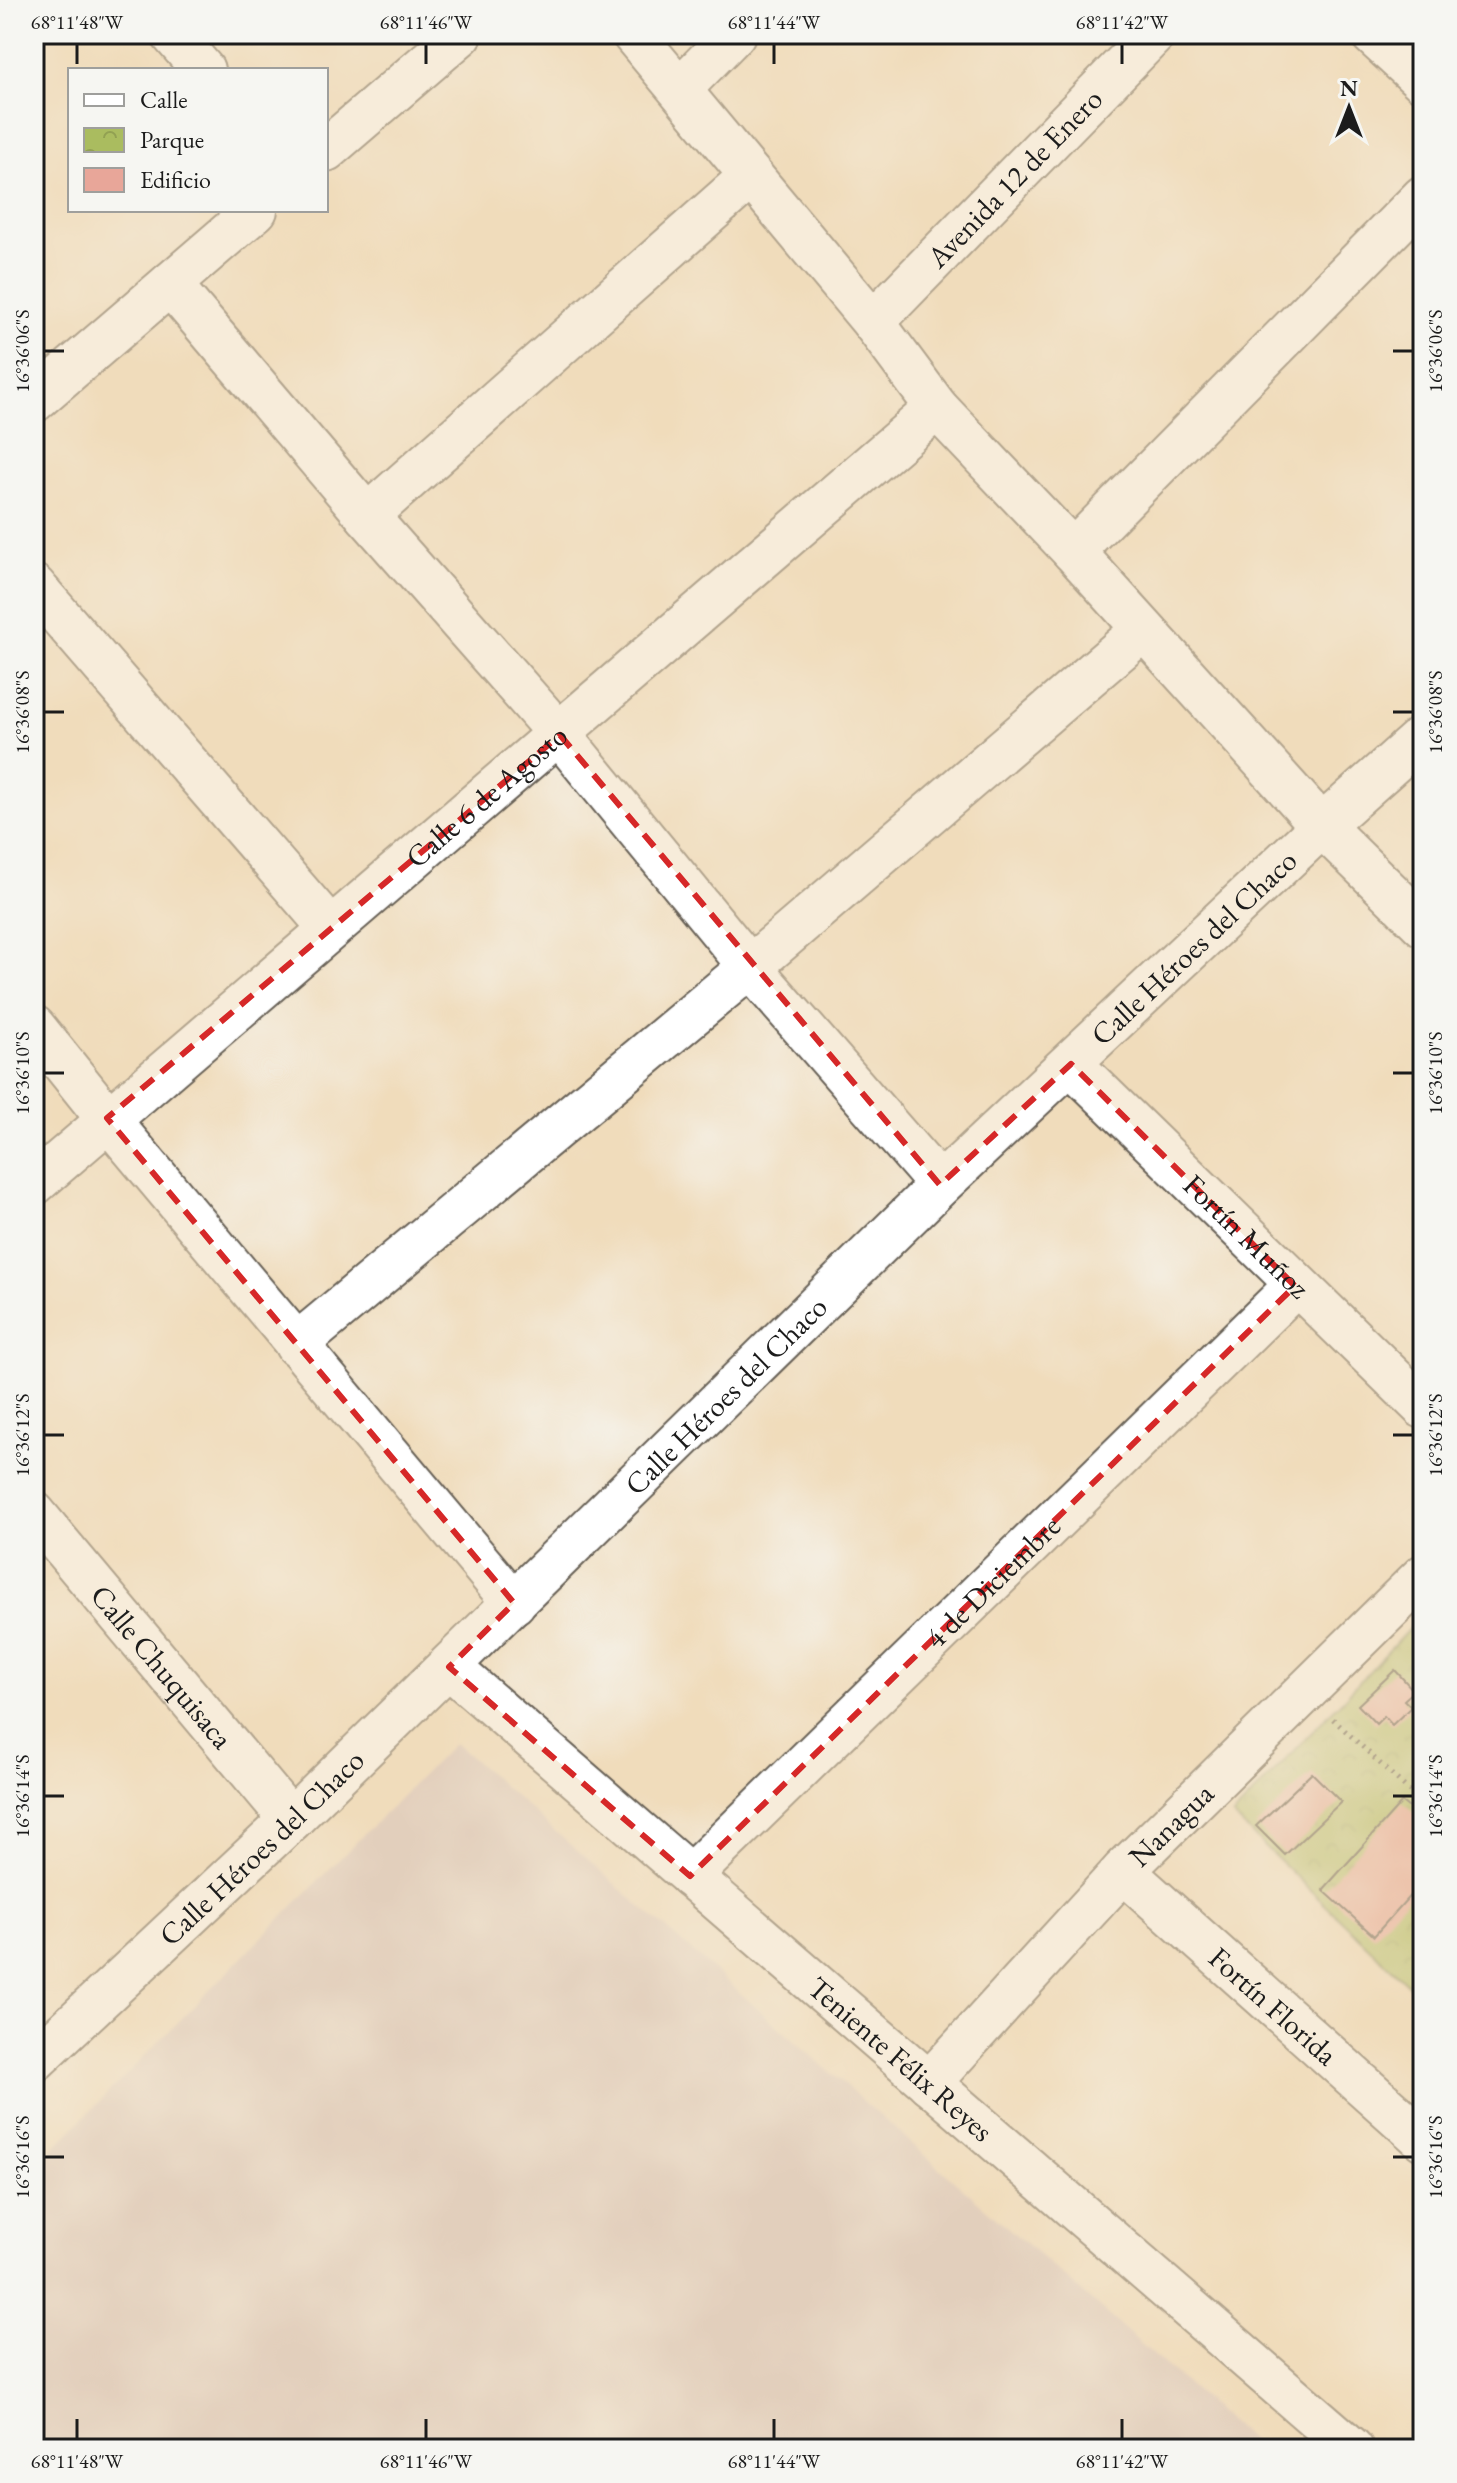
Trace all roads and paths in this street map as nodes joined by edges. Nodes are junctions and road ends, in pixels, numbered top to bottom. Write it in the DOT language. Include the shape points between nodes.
graph roads {
  1 [pos="172,34"];
  2 [pos="461,34"];
  3 [pos="633,34"];
  4 [pos="734,34"];
  5 [pos="1154,34"];
  6 [pos="1372,34"];
  7 [pos="201,68"];
  8 [pos="1423,81"];
  9 [pos="680,89"];
  10 [pos="328,148"];
  11 [pos="751,176"];
  12 [pos="1423,197"];
  13 [pos="254,212"];
  14 [pos="170,284"];
  15 [pos="873,322"];
  16 [pos="34,401"];
  17 [pos="937,408"];
  18 [pos="367,516"];
  19 [pos="1073,551"];
  20 [pos="34,586"];
  21 [pos="1143,630"];
  22 [pos="560,735"];
  23 [pos="1423,736"];
  24 [pos="1322,826"];
  25 [pos="1423,925"];
  26 [pos="329,927"];
  27 [pos="750,967"];
  28 [pos="34,1027"];
  29 [pos="1071,1064"];
  30 [pos="107,1118"];
  31 [pos="34,1184"];
  32 [pos="940,1185"];
  33 [pos="1295,1286"];
  34 [pos="296,1345"];
  35 [pos="1423,1407"];
  36 [pos="34,1513"];
  37 [pos="1423,1576"];
  38 [pos="514,1603"];
  39 [pos="449,1667"];
  40 [pos="1330,1716"];
  41 [pos="1423,1804"];
  42 [pos="291,1820"];
  43 [pos="1123,1871"];
  44 [pos="690,1876"];
  45 [pos="42,2036"];
  46 [pos="929,2083"];
  47 [pos="1423,2139"];
  48 [pos="1352,2449"];
  1 -- 7 [label="street"];
  2 -- 10 [label="street"];
  3 -- 9 [label="street"];
  4 -- 9 [label="street"];
  5 -- 15 [label="street, Avenida 12 de Enero"];
  6 -- 8 [label="street"];
  9 -- 11 [label="street"];
  11 -- 15 [label="street"];
  11 -- 18 [label="street"];
  12 -- 19 [label="street"];
  13 -- 14 [label="street"];
  14 -- 16 [label="street"];
  14 -- 18 [label="street"];
  15 -- 17 [label="street"];
  17 -- 19 [label="street"];
  17 -- 22 [label="street, Calle 6 de Agosto"];
  18 -- 22 [label="street"];
  19 -- 21 [label="street"];
  20 -- 26 [label="street"];
  21 -- 24 [label="street"];
  21 -- 27 [label="street"];
  22 -- 26 [label="street, Calle 6 de Agosto"];
  22 -- 27 [label="street"];
  23 -- 24 [label="street, Calle Héroes del Chaco"];
  24 -- 25 [label="street"];
  24 -- 29 [label="street, Calle Héroes del Chaco"];
  26 -- 30 [label="street, Calle 6 de Agosto"];
  27 -- 32 [label="street"];
  27 -- 34 [label="street"];
  28 -- 30 [label="street"];
  29 -- 32 [label="street, Calle Héroes del Chaco"];
  29 -- 33 [label="street, Fortín Muñoz"];
  30 -- 31 [label="street, Calle 6 de Agosto"];
  30 -- 34 [label="street"];
  32 -- 38 [label="street, Calle Héroes del Chaco"];
  33 -- 35 [label="street, Fortín Muñoz"];
  33 -- 44 [label="street, 4 de Diciembre"];
  34 -- 38 [label="street"];
  36 -- 42 [label="street, Calle Chuquisaca"];
  37 -- 43 [label="street, Nanagua"];
  38 -- 39 [label="street, Calle Héroes del Chaco"];
  39 -- 42 [label="street, Calle Héroes del Chaco"];
  39 -- 44 [label="street, Teniente Félix Reyes"];
  40 -- 41 [label="path"];
  42 -- 45 [label="street, Calle Héroes del Chaco"];
  43 -- 46 [label="street, Nanagua"];
  43 -- 47 [label="street, Fortín Florida"];
  44 -- 46 [label="street, Teniente Félix Reyes"];
  46 -- 48 [label="street, Teniente Félix Reyes"];
}
